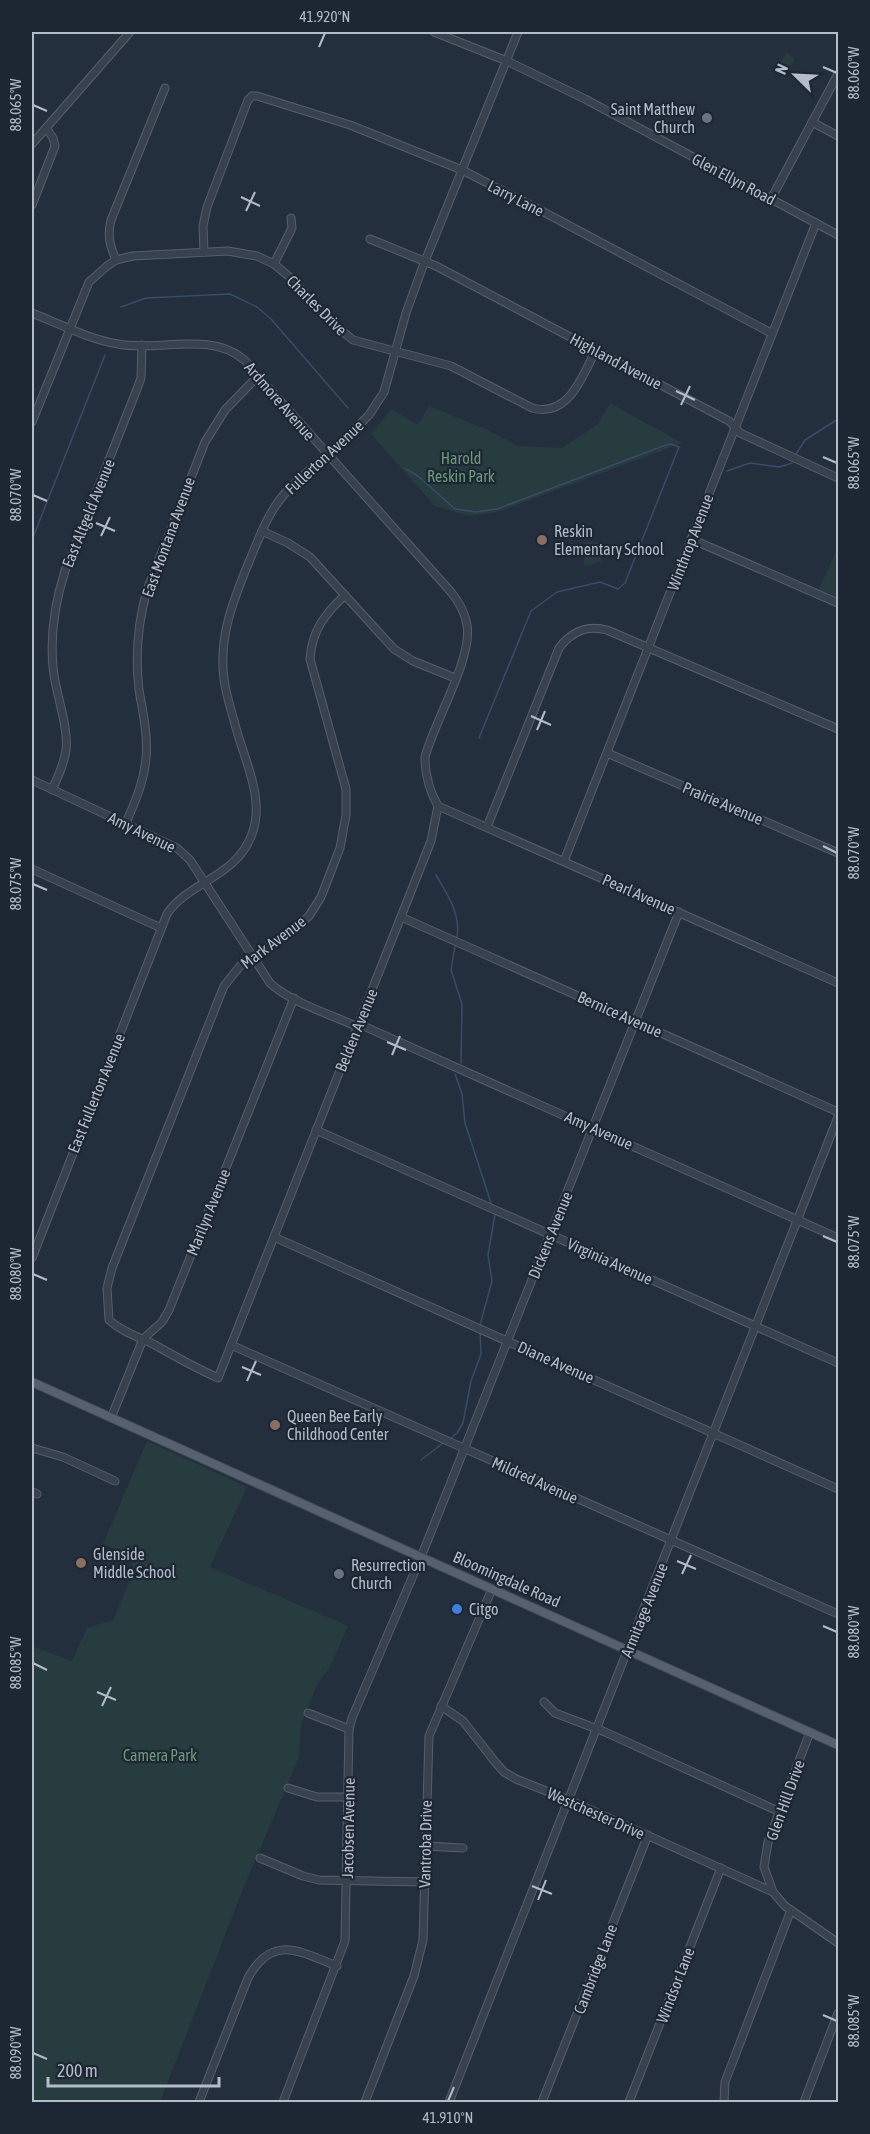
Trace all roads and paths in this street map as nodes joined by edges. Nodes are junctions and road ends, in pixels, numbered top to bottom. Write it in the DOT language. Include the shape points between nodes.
graph roads {
  1 [pos="130,32"];
  2 [pos="434,32"];
  3 [pos="519,32"];
  4 [pos="507,60"];
  5 [pos="838,74"];
  6 [pos="165,88"];
  7 [pos="812,122"];
  8 [pos="46,128"];
  9 [pos="838,136"];
  10 [pos="32,144"];
  11 [pos="462,170"];
  12 [pos="771,199"];
  13 [pos="32,205"];
  14 [pos="291,218"];
  15 [pos="816,223"];
  16 [pos="838,235"];
  17 [pos="370,239"];
  18 [pos="204,252"];
  19 [pos="116,260"];
  20 [pos="424,261"];
  21 [pos="273,264"];
  22 [pos="32,313"];
  23 [pos="69,328"];
  24 [pos="771,333"];
  25 [pos="142,345"];
  26 [pos="596,350"];
  27 [pos="396,351"];
  28 [pos="258,376"];
  29 [pos="32,422"];
  30 [pos="735,428"];
  31 [pos="327,455"];
  32 [pos="838,478"];
  33 [pos="262,531"];
  34 [pos="691,539"];
  35 [pos="345,595"];
  36 [pos="838,603"];
  37 [pos="649,646"];
  38 [pos="455,678"];
  39 [pos="838,729"];
  40 [pos="607,753"];
  41 [pos="32,780"];
  42 [pos="52,790"];
  43 [pos="438,806"];
  44 [pos="126,823"];
  45 [pos="488,827"];
  46 [pos="838,854"];
  47 [pos="564,861"];
  48 [pos="32,869"];
  49 [pos="205,884"];
  50 [pos="679,912"];
  51 [pos="401,917"];
  52 [pos="161,928"];
  53 [pos="252,958"];
  54 [pos="838,983"];
  55 [pos="294,999"];
  56 [pos="635,1021"];
  57 [pos="358,1026"];
  58 [pos="838,1112"];
  59 [pos="838,1117"];
  60 [pos="593,1127"];
  61 [pos="316,1130"];
  62 [pos="798,1219"];
  63 [pos="550,1234"];
  64 [pos="274,1236"];
  65 [pos="838,1238"];
  66 [pos="32,1258"];
  67 [pos="756,1326"];
  68 [pos="143,1339"];
  69 [pos="508,1341"];
  70 [pos="231,1345"];
  71 [pos="838,1363"];
  72 [pos="32,1382"];
  73 [pos="111,1418"];
  74 [pos="714,1433"];
  75 [pos="32,1448"];
  76 [pos="464,1449"];
  77 [pos="115,1481"];
  78 [pos="838,1489"];
  79 [pos="672,1539"];
  80 [pos="421,1557"];
  81 [pos="492,1589"];
  82 [pos="838,1614"];
  83 [pos="627,1650"];
  84 [pos="544,1702"];
  85 [pos="441,1706"];
  86 [pos="308,1713"];
  87 [pos="349,1729"];
  88 [pos="596,1729"];
  89 [pos="810,1732"];
  90 [pos="838,1745"];
  91 [pos="288,1788"];
  92 [pos="348,1797"];
  93 [pos="569,1800"];
  94 [pos="780,1812"];
  95 [pos="648,1835"];
  96 [pos="425,1846"];
  97 [pos="463,1848"];
  98 [pos="260,1858"];
  99 [pos="722,1868"];
  100 [pos="347,1881"];
  101 [pos="424,1882"];
  102 [pos="773,1892"];
  103 [pos="791,1910"];
  104 [pos="838,1943"];
  105 [pos="337,1966"];
  106 [pos="838,2013"];
  107 [pos="199,2103"];
  108 [pos="283,2103"];
  109 [pos="365,2103"];
  110 [pos="449,2103"];
  111 [pos="542,2103"];
  112 [pos="629,2103"];
  113 [pos="724,2103"];
  114 [pos="804,2103"];
  1 -- 8 [label="street"];
  2 -- 4 [label="street, Glen Ellyn Road"];
  3 -- 4 [label="street, Fullerton Avenue"];
  4 -- 11 [label="street, Fullerton Avenue"];
  4 -- 12 [label="street, Glen Ellyn Road"];
  5 -- 7 [label="street"];
  6 -- 19 [label="street" via="111,220 108,233"];
  7 -- 9 [label="street"];
  7 -- 12 [label="street"];
  8 -- 10 [label="street"];
  8 -- 13 [label="street" via="55,146"];
  11 -- 18 [label="street, Larry Lane" via="350,125 252,96 207,207 202,226"];
  11 -- 20 [label="street, Fullerton Avenue"];
  11 -- 24 [label="street, Larry Lane"];
  12 -- 15 [label="street, Glen Ellyn Road"];
  14 -- 21 [label="street" via="292,228"];
  15 -- 16 [label="street, Glen Ellyn Road"];
  15 -- 24 [label="street, Winthrop Avenue"];
  17 -- 20 [label="street, Highland Avenue"];
  18 -- 19 [label="street, Charles Drive"];
  18 -- 21 [label="street, Charles Drive" via="246,253"];
  19 -- 23 [label="street" via="97,274 84,291"];
  20 -- 26 [label="street, Highland Avenue"];
  20 -- 27 [label="street, Fullerton Avenue"];
  21 -- 27 [label="street, Charles Drive" via="344,334 361,343"];
  22 -- 23 [label="street, Ardmore Avenue"];
  23 -- 25 [label="street, Ardmore Avenue" via="105,342"];
  23 -- 29 [label="street"];
  24 -- 30 [label="street, Winthrop Avenue"];
  25 -- 28 [label="street, Ardmore Avenue" via="216,345 233,351"];
  25 -- 42 [label="street, East Altgeld Avenue" via="139,384 57,600 52,650 66,745 63,765"];
  26 -- 27 [label="street, Charles Drive" via="569,398 556,407 540,410 451,366"];
  26 -- 30 [label="street, Highland Avenue" via="729,421"];
  27 -- 31 [label="street, Fullerton Avenue" via="384,392 375,407"];
  28 -- 31 [label="street, Ardmore Avenue"];
  28 -- 44 [label="street, East Montana Avenue" via="225,410 205,442 147,590 138,649 146,759 138,796"];
  30 -- 32 [label="street, Highland Avenue" via="740,434"];
  30 -- 34 [label="street, Winthrop Avenue"];
  31 -- 33 [label="street, Fullerton Avenue" via="288,489"];
  31 -- 38 [label="street, Ardmore Avenue" via="451,592 464,613 468,638"];
  33 -- 35 [label="street" via="310,557"];
  33 -- 49 [label="street, Fullerton Avenue" via="230,611 223,652 224,682 255,794 255,824 242,852"];
  34 -- 36 [label="street"];
  34 -- 37 [label="street, Winthrop Avenue"];
  35 -- 38 [label="street" via="394,649"];
  35 -- 53 [label="street, Mark Avenue" via="318,625 310,659 346,789 342,840 321,897 309,916"];
  37 -- 39 [label="street"];
  37 -- 40 [label="street, Winthrop Avenue"];
  37 -- 45 [label="street" via="598,628 583,629 565,640"];
  38 -- 43 [label="street" via="425,757"];
  40 -- 46 [label="street, Prairie Avenue"];
  40 -- 47 [label="street, Winthrop Avenue"];
  41 -- 42 [label="street, Amy Avenue"];
  42 -- 44 [label="street, Amy Avenue"];
  43 -- 45 [label="street, Pearl Avenue"];
  43 -- 51 [label="street, Belden Avenue" via="431,841"];
  44 -- 49 [label="street, Amy Avenue" via="177,848"];
  45 -- 47 [label="street, Pearl Avenue"];
  47 -- 50 [label="street, Pearl Avenue"];
  48 -- 52 [label="street"];
  49 -- 52 [label="street, Fullerton Avenue" via="173,906"];
  49 -- 53 [label="street, Amy Avenue"];
  50 -- 54 [label="street, Pearl Avenue"];
  50 -- 56 [label="street, Dickens Avenue"];
  51 -- 56 [label="street, Bernice Avenue"];
  51 -- 57 [label="street, Belden Avenue"];
  52 -- 66 [label="street, East Fullerton Avenue"];
  53 -- 55 [label="street, Amy Avenue" via="270,983"];
  53 -- 68 [label="street, Mark Avenue" via="224,986 108,1277 109,1320"];
  55 -- 57 [label="street, Amy Avenue"];
  55 -- 68 [label="street, Marilyn Avenue" via="169,1310"];
  56 -- 58 [label="street, Bernice Avenue"];
  56 -- 60 [label="street, Dickens Avenue"];
  57 -- 60 [label="street, Amy Avenue"];
  57 -- 61 [label="street, Belden Avenue"];
  59 -- 62 [label="street, Armitage Avenue"];
  60 -- 62 [label="street, Amy Avenue"];
  60 -- 63 [label="street, Dickens Avenue"];
  61 -- 63 [label="street, Virginia Avenue"];
  61 -- 64 [label="street, Belden Avenue"];
  62 -- 65 [label="street, Amy Avenue"];
  62 -- 67 [label="street, Armitage Avenue"];
  63 -- 67 [label="street, Virginia Avenue"];
  63 -- 69 [label="street, Dickens Avenue"];
  64 -- 69 [label="street, Diane Avenue"];
  64 -- 70 [label="street, Belden Avenue"];
  67 -- 71 [label="street, Virginia Avenue"];
  67 -- 74 [label="street, Armitage Avenue"];
  68 -- 70 [label="street, Belden Avenue" via="218,1378"];
  68 -- 73 [label="street, Marilyn Avenue"];
  69 -- 74 [label="street, Diane Avenue"];
  69 -- 76 [label="street, Dickens Avenue"];
  70 -- 76 [label="street, Mildred Avenue"];
  72 -- 73 [label="main road, Bloomingdale Road"];
  73 -- 80 [label="main road, Bloomingdale Road"];
  74 -- 78 [label="street, Diane Avenue"];
  74 -- 79 [label="street, Armitage Avenue"];
  75 -- 77 [label="street" via="63,1457"];
  76 -- 79 [label="street, Mildred Avenue"];
  76 -- 80 [label="street, Dickens Avenue"];
  79 -- 82 [label="street, Mildred Avenue"];
  79 -- 83 [label="street, Armitage Avenue"];
  80 -- 81 [label="main road, Bloomingdale Road"];
  80 -- 87 [label="street, Jacobsen Avenue"];
  81 -- 83 [label="main road, Bloomingdale Road"];
  81 -- 85 [label="street, Vantroba Drive"];
  83 -- 88 [label="street, Armitage Avenue"];
  83 -- 89 [label="main road, Bloomingdale Road"];
  84 -- 88 [label="street" via="555,1713"];
  85 -- 93 [label="street, Westchester Drive" via="463,1721 507,1774"];
  85 -- 96 [label="street, Vantroba Drive" via="428,1742"];
  86 -- 87 [label="street"];
  87 -- 92 [label="street, Jacobsen Avenue"];
  88 -- 93 [label="street, Armitage Avenue"];
  88 -- 94 [label="street"];
  89 -- 90 [label="main road, Bloomingdale Road"];
  89 -- 94 [label="street, Glen Hill Drive"];
  91 -- 92 [label="street" via="317,1797"];
  92 -- 100 [label="street, Jacobsen Avenue"];
  93 -- 95 [label="street, Westchester Drive"];
  93 -- 110 [label="street, Armitage Avenue"];
  94 -- 102 [label="street, Glen Hill Drive" via="768,1842 764,1867"];
  95 -- 99 [label="street, Westchester Drive"];
  95 -- 111 [label="street, Cambridge Lane"];
  96 -- 97 [label="street"];
  96 -- 101 [label="street, Vantroba Drive"];
  98 -- 100 [label="street" via="310,1878"];
  99 -- 102 [label="street, Westchester Drive"];
  99 -- 112 [label="street, Windsor Lane"];
  100 -- 101 [label="street"];
  100 -- 105 [label="street, Jacobsen Avenue" via="346,1932"];
  101 -- 109 [label="street, Vantroba Drive" via="419,1959"];
  102 -- 103 [label="street, Glen Hill Drive"];
  103 -- 104 [label="street, Glen Hill Drive"];
  103 -- 113 [label="street" via="725,2082"];
  105 -- 107 [label="street" via="286,1949 259,1961 248,1978"];
  105 -- 108 [label="street, Jacobsen Avenue"];
  106 -- 114 [label="street"];
}
